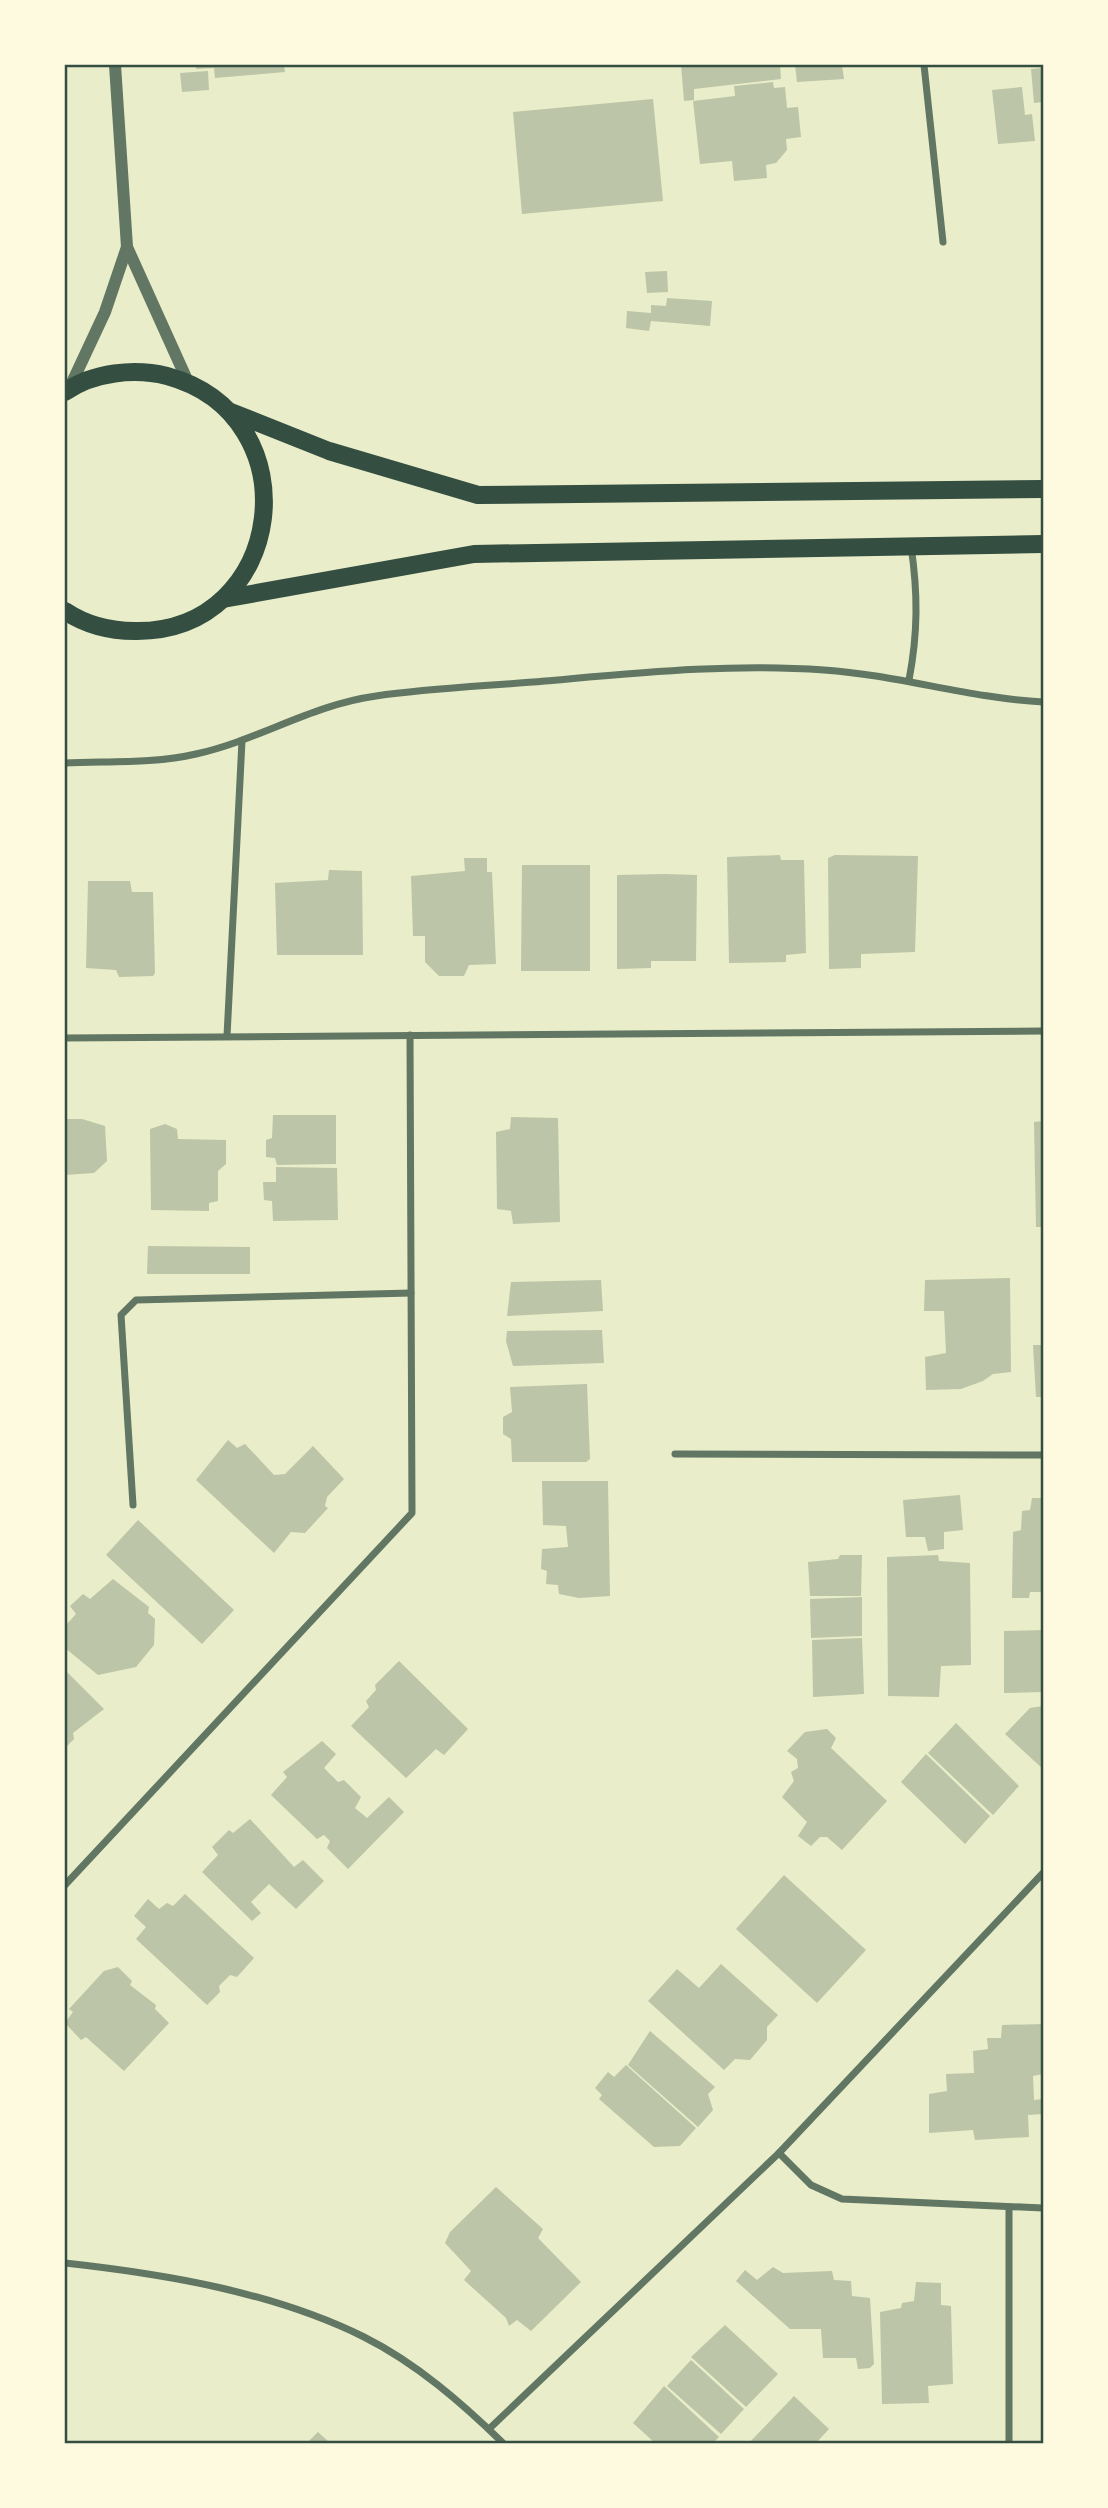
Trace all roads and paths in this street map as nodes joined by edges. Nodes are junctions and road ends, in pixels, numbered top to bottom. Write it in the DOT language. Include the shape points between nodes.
graph roads {
  1 [pos="115,65"];
  2 [pos="924,65"];
  3 [pos="943,242"];
  4 [pos="127,247"];
  5 [pos="188,382"];
  6 [pos="67,391"];
  7 [pos="231,412"];
  8 [pos="1043,489"];
  9 [pos="1043,544"];
  10 [pos="911,546"];
  11 [pos="223,599"];
  12 [pos="65,611"];
  13 [pos="909,680"];
  14 [pos="1043,702"];
  15 [pos="242,741"];
  16 [pos="65,763"];
  17 [pos="1043,1031"];
  18 [pos="410,1035"];
  19 [pos="226,1036"];
  20 [pos="65,1038"];
  21 [pos="411,1293"];
  22 [pos="675,1454"];
  23 [pos="1043,1455"];
  24 [pos="133,1505"];
  25 [pos="1043,1873"];
  26 [pos="65,1885"];
  27 [pos="779,2153"];
  28 [pos="1009,2208"];
  29 [pos="1043,2208"];
  30 [pos="65,2263"];
  31 [pos="489,2429"];
  32 [pos="503,2443"];
  33 [pos="1009,2443"];
  1 -- 4 [label="street"];
  2 -- 3 [label="street"];
  4 -- 5 [label="street"];
  4 -- 6 [label="street" via="105,312"];
  5 -- 6 [label="main road" via="148,371 108,374"];
  5 -- 7 [label="main road"];
  7 -- 8 [label="main road" via="329,452 478,495"];
  7 -- 11 [label="main road" via="254,446 266,486 264,528 249,567"];
  9 -- 10 [label="main road"];
  10 -- 11 [label="main road" via="474,554"];
  10 -- 13 [label="street" via="918,602"];
  11 -- 12 [label="main road" via="190,620 152,632 114,631"];
  13 -- 14 [label="street"];
  13 -- 15 [label="street" via="822,670 729,670 376,696 325,706"];
  15 -- 16 [label="street" via="195,755 147,761"];
  15 -- 19 [label="street"];
  17 -- 18 [label="street"];
  18 -- 19 [label="street"];
  18 -- 21 [label="street"];
  19 -- 20 [label="street"];
  21 -- 24 [label="street" via="136,1300 121,1315"];
  21 -- 26 [label="street" via="412,1513"];
  22 -- 23 [label="street"];
  25 -- 27 [label="street"];
  27 -- 28 [label="street" via="811,2185 842,2199"];
  27 -- 31 [label="street"];
  28 -- 29 [label="street"];
  28 -- 33 [label="street"];
  30 -- 31 [label="street" via="141,2274 292,2308 364,2337 430,2378"];
  31 -- 32 [label="street"];
}
